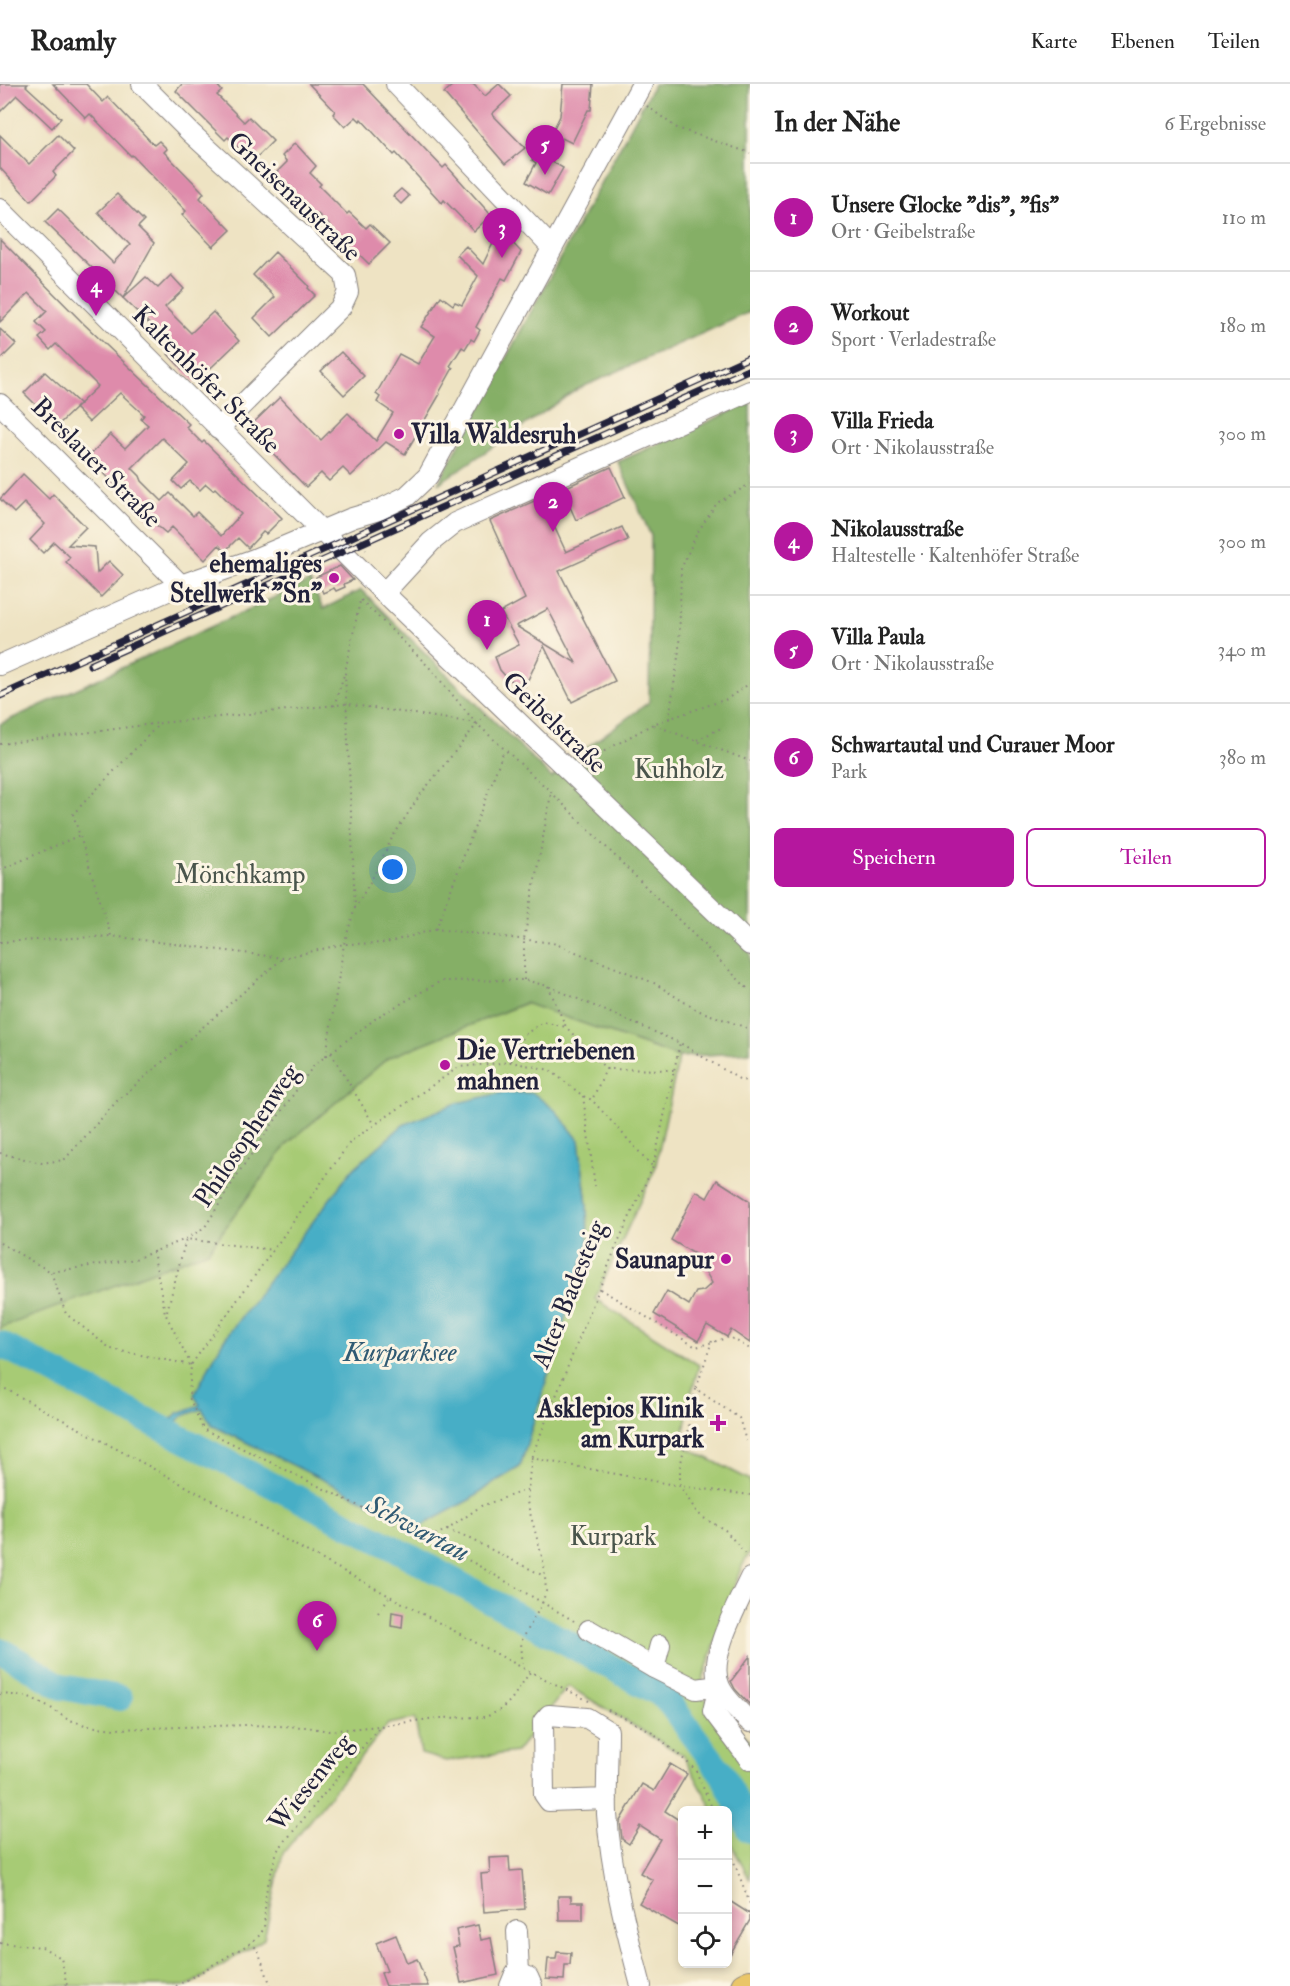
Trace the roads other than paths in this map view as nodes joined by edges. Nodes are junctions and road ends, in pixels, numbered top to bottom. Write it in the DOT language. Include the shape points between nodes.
graph roads {
  1 [pos="142,84"];
  2 [pos="396,84"];
  3 [pos="634,88"];
  4 [pos="0,209"];
  5 [pos="552,248"];
  6 [pos="750,391"];
  7 [pos="0,404"];
  8 [pos="218,429"];
  9 [pos="321,530"];
  10 [pos="359,556"];
  11 [pos="182,585"];
  12 [pos="384,593"];
  13 [pos="0,665"];
  14 [pos="750,945"];
  15 [pos="750,1578"];
  16 [pos="589,1630"];
  17 [pos="660,1645"];
  18 [pos="654,1668"];
  19 [pos="719,1686"];
  20 [pos="749,1719"];
  21 [pos="750,1760"];
  22 [pos="608,1799"];
  23 [pos="517,1931"];
  24 [pos="521,1982"];
  25 [pos="750,1983"];
  26 [pos="641,1986"];
  27 [pos="744,1986"];
  1 -- 8 [label="street, Gneisenaustraße" via="345,275 348,292 341,307"];
  2 -- 5 [label="street"];
  3 -- 5 [label="street"];
  4 -- 8 [label="street, Kaltenhöfer Straße"];
  5 -- 9 [label="street" via="428,476 407,496"];
  6 -- 12 [label="street" via="455,523 431,542"];
  7 -- 11 [label="street, Breslauer Straße"];
  8 -- 9 [label="street, Kaltenhöfer Straße"];
  9 -- 10 [label="street, Kaltenhöfer Straße"];
  9 -- 11 [label="street"];
  10 -- 12 [label="street, Geibelstraße"];
  11 -- 13 [label="street"];
  12 -- 14 [label="street, Geibelstraße"];
  15 -- 19 [label="street" via="720,1645"];
  16 -- 18 [label="street"];
  17 -- 18 [label="street"];
  18 -- 19 [label="street" via="696,1689"];
  19 -- 20 [label="street"];
  19 -- 21 [label="street" via="713,1711"];
  22 -- 22 [label="street" via="608,1731 587,1718 549,1714 543,1722 544,1794 549,1801"];
  22 -- 26 [label="street" via="618,1895"];
  23 -- 24 [label="street"];
  25 -- 27 [label="main road"];
}
